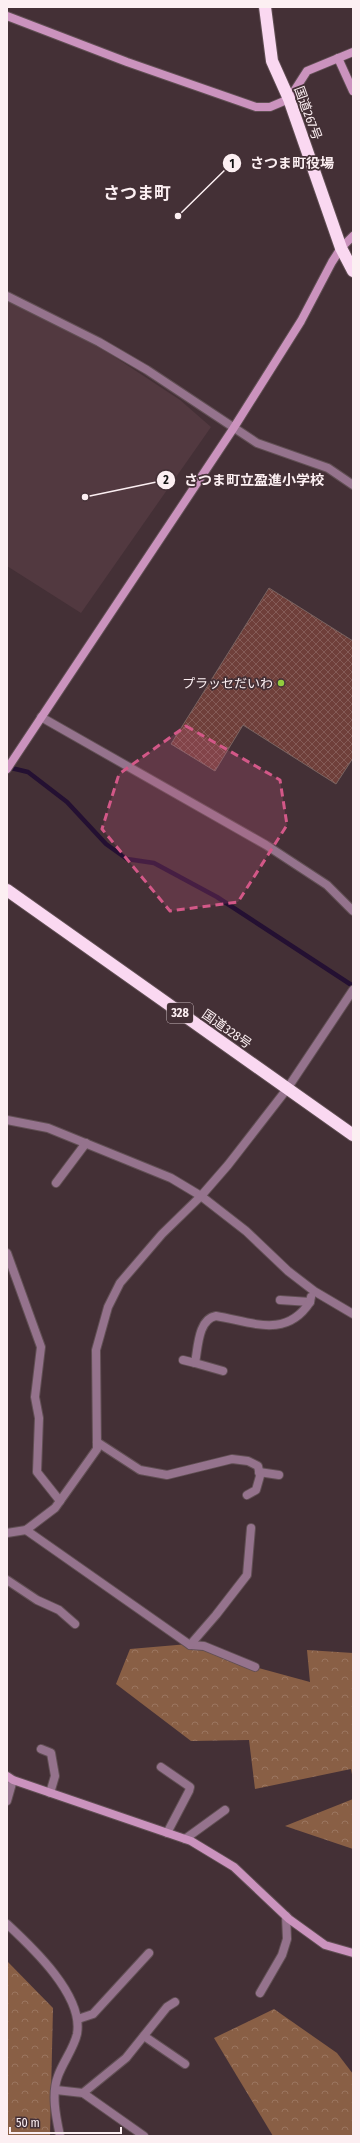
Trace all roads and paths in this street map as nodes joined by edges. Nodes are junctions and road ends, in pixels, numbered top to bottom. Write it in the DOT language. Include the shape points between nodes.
graph roads {
  1 [pos="265,7"];
  2 [pos="7,16"];
  3 [pos="353,52"];
  4 [pos="338,58"];
  5 [pos="353,91"];
  6 [pos="289,99"];
  7 [pos="353,236"];
  8 [pos="341,248"];
  9 [pos="353,271"];
  10 [pos="7,296"];
  11 [pos="233,429"];
  12 [pos="353,485"];
  13 [pos="41,717"];
  14 [pos="8,767"];
  15 [pos="7,890"];
  16 [pos="353,911"];
  17 [pos="353,990"];
  18 [pos="287,1089"];
  19 [pos="7,1120"];
  20 [pos="353,1135"];
  21 [pos="86,1143"];
  22 [pos="56,1183"];
  23 [pos="201,1196"];
  24 [pos="7,1254"];
  25 [pos="314,1291"];
  26 [pos="280,1300"];
  27 [pos="310,1302"];
  28 [pos="353,1314"];
  29 [pos="183,1360"];
  30 [pos="195,1363"];
  31 [pos="223,1371"];
  32 [pos="97,1442"];
  33 [pos="259,1472"];
  34 [pos="279,1475"];
  35 [pos="247,1495"];
  36 [pos="60,1502"];
  37 [pos="251,1528"];
  38 [pos="26,1530"];
  39 [pos="7,1533"];
  40 [pos="8,1582"];
  41 [pos="76,1624"];
  42 [pos="190,1645"];
  43 [pos="255,1667"];
  44 [pos="41,1749"];
  45 [pos="161,1767"];
  46 [pos="10,1778"];
  47 [pos="50,1793"];
  48 [pos="7,1801"];
  49 [pos="224,1810"];
  50 [pos="166,1833"];
  51 [pos="185,1839"];
  52 [pos="286,1916"];
  53 [pos="7,1924"];
  54 [pos="148,1953"];
  55 [pos="353,1953"];
  56 [pos="260,1993"];
  57 [pos="174,2002"];
  58 [pos="78,2018"];
  59 [pos="144,2036"];
  60 [pos="185,2064"];
  61 [pos="56,2090"];
  62 [pos="84,2093"];
  63 [pos="60,2136"];
  64 [pos="144,2136"];
  1 -- 6 [label="highway, 国道267号" via="272,61"];
  2 -- 6 [label="street" via="127,62 256,107 270,107"];
  3 -- 4 [label="street"];
  4 -- 5 [label="street"];
  4 -- 6 [label="street" via="307,71"];
  6 -- 8 [label="highway, 国道267号"];
  7 -- 8 [label="street"];
  8 -- 9 [label="highway, 国道267号"];
  8 -- 11 [label="street" via="298,327"];
  10 -- 11 [label="street" via="99,342 147,370"];
  11 -- 12 [label="street" via="256,443 328,468"];
  11 -- 13 [label="street"];
  13 -- 14 [label="street"];
  13 -- 16 [label="street" via="266,845 327,885"];
  15 -- 18 [label="highway, 国道328号 / 328"];
  17 -- 18 [label="street"];
  18 -- 20 [label="highway, 国道328号 / 328"];
  18 -- 23 [label="street"];
  19 -- 21 [label="street" via="48,1128"];
  21 -- 22 [label="street"];
  21 -- 23 [label="street" via="154,1170"];
  23 -- 25 [label="street" via="246,1231 288,1271"];
  23 -- 32 [label="street" via="162,1234 120,1283 108,1307 96,1350"];
  24 -- 36 [label="street" via="42,1347 35,1398 39,1418 37,1472"];
  25 -- 27 [label="street"];
  25 -- 28 [label="street"];
  26 -- 27 [label="street"];
  27 -- 30 [label="street" via="303,1313 278,1326 210,1317 203,1324"];
  29 -- 30 [label="street"];
  30 -- 31 [label="street"];
  32 -- 33 [label="street" via="140,1470 167,1475 232,1459 248,1460 258,1466"];
  32 -- 36 [label="street" via="97,1449"];
  33 -- 34 [label="street"];
  33 -- 35 [label="street" via="256,1490"];
  36 -- 38 [label="street"];
  37 -- 42 [label="street" via="247,1575"];
  38 -- 39 [label="street"];
  38 -- 42 [label="street"];
  40 -- 41 [label="street" via="59,1610"];
  42 -- 43 [label="street" via="204,1646"];
  44 -- 47 [label="street" via="51,1753 55,1776"];
  45 -- 50 [label="street" via="190,1786 190,1791"];
  46 -- 47 [label="street"];
  46 -- 48 [label="street"];
  47 -- 50 [label="street"];
  49 -- 51 [label="street"];
  50 -- 51 [label="street"];
  51 -- 52 [label="street" via="234,1867"];
  52 -- 55 [label="street" via="325,1945"];
  52 -- 56 [label="street" via="287,1939 282,1955"];
  53 -- 58 [label="street" via="32,1947 65,1989"];
  54 -- 58 [label="street" via="93,2014"];
  57 -- 59 [label="street"];
  58 -- 61 [label="street" via="77,2035 57,2077"];
  59 -- 60 [label="street"];
  59 -- 62 [label="street" via="126,2058"];
  61 -- 62 [label="street"];
  61 -- 63 [label="street" via="54,2108"];
  62 -- 64 [label="street"];
}
